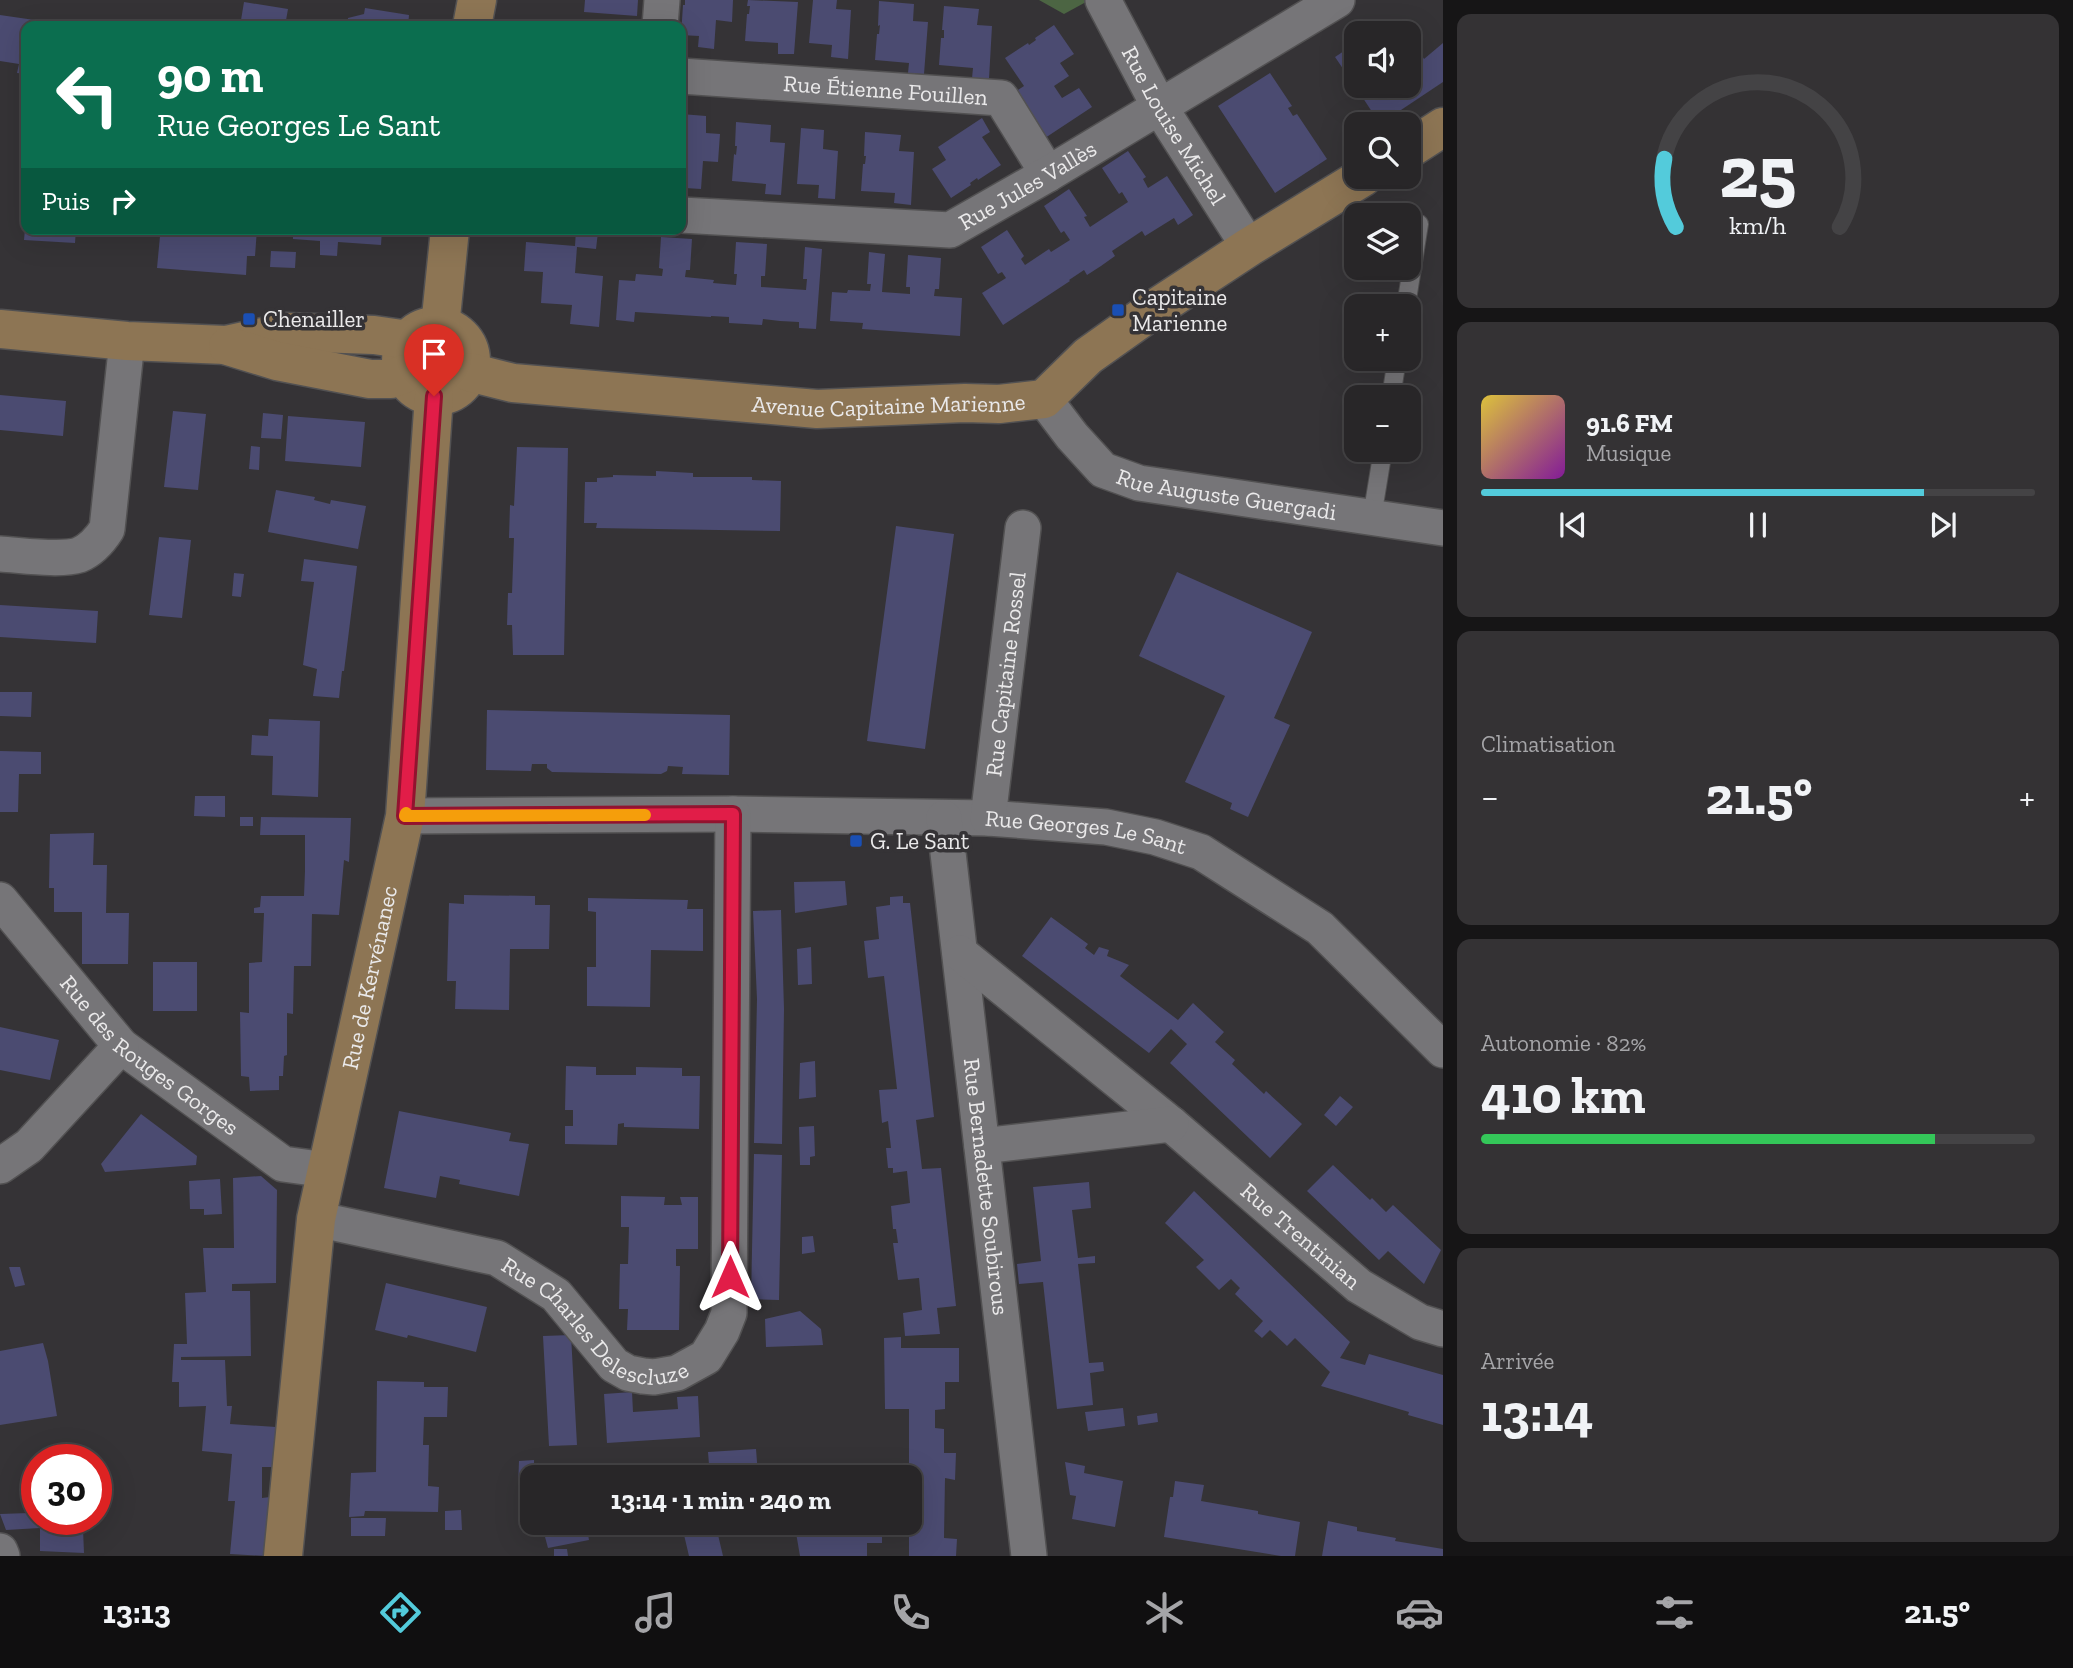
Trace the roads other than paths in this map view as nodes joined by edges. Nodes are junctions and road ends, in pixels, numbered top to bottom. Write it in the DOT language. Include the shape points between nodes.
graph roads {
  1 [pos="477,0"];
  2 [pos="662,0"];
  3 [pos="1103,0"];
  4 [pos="1337,0"];
  5 [pos="473,21"];
  6 [pos="660,21"];
  7 [pos="686,76"];
  8 [pos="1159,106"];
  9 [pos="1443,127"];
  10 [pos="1421,141"];
  11 [pos="1048,174"];
  12 [pos="1344,189"];
  13 [pos="686,215"];
  14 [pos="448,235"];
  15 [pos="1248,247"];
  16 [pos="0,329"];
  17 [pos="127,341"];
  18 [pos="418,347"];
  19 [pos="469,372"];
  20 [pos="434,396"];
  21 [pos="1044,399"];
  22 [pos="1381,462"];
  23 [pos="1372,517"];
  24 [pos="1023,528"];
  25 [pos="1443,528"];
  26 [pos="0,554"];
  27 [pos="733,814"];
  28 [pos="405,816"];
  29 [pos="944,818"];
  30 [pos="988,818"];
  31 [pos="0,900"];
  32 [pos="960,953"];
  33 [pos="121,1046"];
  34 [pos="1443,1050"];
  35 [pos="1171,1124"];
  36 [pos="982,1146"];
  37 [pos="0,1166"];
  38 [pos="327,1170"];
  39 [pos="316,1219"];
  40 [pos="1443,1329"];
  41 [pos="0,1551"];
  42 [pos="2,1556"];
  43 [pos="284,1556"];
  44 [pos="1029,1556"];
  1 -- 5 [label="street"];
  2 -- 6 [label="street"];
  3 -- 8 [label="street, Rue Louise Michel"];
  4 -- 8 [label="street, Rue Jules Vallès"];
  7 -- 11 [label="street, Rue Étienne Fouillen" via="1001,98"];
  8 -- 11 [label="street, Rue Jules Vallès"];
  8 -- 15 [label="street, Rue Louise Michel"];
  9 -- 10 [label="street"];
  11 -- 13 [label="street, Rue Jules Vallès" via="950,230"];
  12 -- 15 [label="street, Avenue Capitaine Marienne"];
  14 -- 18 [label="street"];
  15 -- 21 [label="street, Avenue Capitaine Marienne" via="1088,356"];
  16 -- 17 [label="street"];
  17 -- 18 [label="street" via="226,345 286,332 374,335"];
  17 -- 26 [label="street" via="107,529 78,555"];
  18 -- 19 [label="street" via="452,330 468,346"];
  18 -- 20 [label="street" via="409,384"];
  19 -- 20 [label="street" via="459,388"];
  19 -- 21 [label="street, Avenue Capitaine Marienne" via="513,383 817,409"];
  20 -- 28 [label="street, Rue de Kervénanec"];
  21 -- 23 [label="street, Rue Auguste Guergadi" via="1103,470 1139,483"];
  22 -- 23 [label="lane"];
  23 -- 25 [label="street, Rue Auguste Guergadi"];
  24 -- 30 [label="street, Rue Capitaine Rossel"];
  27 -- 28 [label="street, Rue Georges Le Sant"];
  27 -- 29 [label="street, Rue Georges Le Sant"];
  27 -- 39 [label="street, Rue Charles Delescluze" via="729,1313 705,1357 677,1373 654,1377 628,1373 614,1365 556,1295 497,1258"];
  28 -- 38 [label="street, Rue de Kervénanec"];
  29 -- 30 [label="street, Rue Georges Le Sant"];
  29 -- 32 [label="street, Rue Bernadette Soubirous"];
  30 -- 34 [label="street, Rue Georges Le Sant" via="1106,827 1201,852 1320,929"];
  31 -- 33 [label="street, Rue des Rouges Gorges"];
  32 -- 35 [label="street, Rue Trentinian"];
  32 -- 36 [label="street, Rue Bernadette Soubirous"];
  33 -- 37 [label="street" via="29,1146"];
  33 -- 38 [label="street, Rue des Rouges Gorges" via="283,1164"];
  35 -- 36 [label="street"];
  35 -- 40 [label="street, Rue Trentinian" via="1359,1286 1420,1322"];
  36 -- 44 [label="street, Rue Bernadette Soubirous"];
  38 -- 39 [label="street, Rue de Kervénanec"];
  39 -- 43 [label="street, Rue de Kervénanec"];
  41 -- 42 [label="street"];
}
